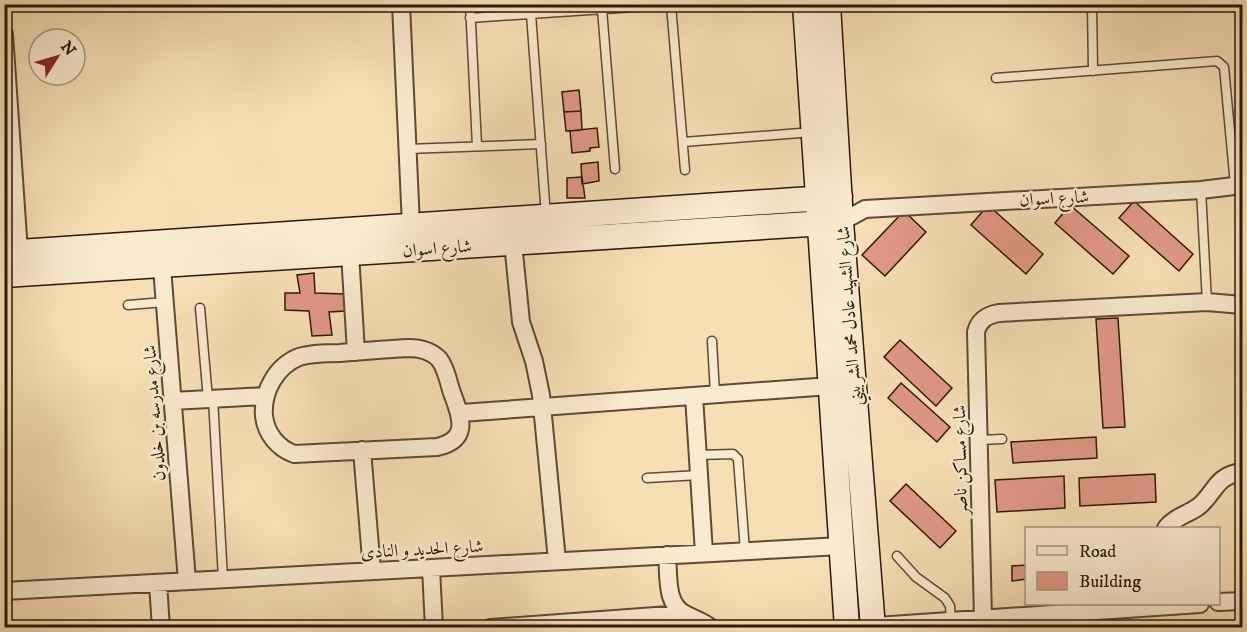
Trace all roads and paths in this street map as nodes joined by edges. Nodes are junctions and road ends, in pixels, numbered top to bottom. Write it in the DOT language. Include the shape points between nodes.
graph roads {
  1 [pos="401,4"];
  2 [pos="470,4"];
  3 [pos="679,4"];
  4 [pos="805,4"];
  5 [pos="828,4"];
  6 [pos="1092,4"];
  7 [pos="671,5"];
  8 [pos="602,9"];
  9 [pos="531,14"];
  10 [pos="470,18"];
  11 [pos="4,34"];
  12 [pos="1093,71"];
  13 [pos="996,78"];
  14 [pos="813,132"];
  15 [pos="683,142"];
  16 [pos="540,144"];
  17 [pos="477,146"];
  18 [pos="407,149"];
  19 [pos="615,169"];
  20 [pos="685,170"];
  21 [pos="1239,185"];
  22 [pos="1201,190"];
  23 [pos="829,198"];
  24 [pos="865,209"];
  25 [pos="546,216"];
  26 [pos="830,223"];
  27 [pos="411,226"];
  28 [pos="513,243"];
  29 [pos="12,252"];
  30 [pos="161,254"];
  31 [pos="350,254"];
  32 [pos="4,275"];
  33 [pos="165,302"];
  34 [pos="1208,302"];
  35 [pos="128,305"];
  36 [pos="1242,305"];
  37 [pos="200,308"];
  38 [pos="712,341"];
  39 [pos="356,352"];
  40 [pos="830,386"];
  41 [pos="715,394"];
  42 [pos="266,396"];
  43 [pos="694,396"];
  44 [pos="211,399"];
  45 [pos="172,401"];
  46 [pos="543,407"];
  47 [pos="461,413"];
  48 [pos="1002,439"];
  49 [pos="979,440"];
  50 [pos="362,450"];
  51 [pos="698,455"];
  52 [pos="1242,472"];
  53 [pos="699,475"];
  54 [pos="648,478"];
  55 [pos="1167,527"];
  56 [pos="841,546"];
  57 [pos="745,551"];
  58 [pos="704,554"];
  59 [pos="667,555"];
  60 [pos="897,556"];
  61 [pos="557,561"];
  62 [pos="431,568"];
  63 [pos="372,571"];
  64 [pos="223,579"];
  65 [pos="187,581"];
  66 [pos="158,583"];
  67 [pos="4,591"];
  68 [pos="1242,601"];
  69 [pos="1220,602"];
  70 [pos="1165,605"];
  71 [pos="683,614"];
  72 [pos="983,618"];
  73 [pos="951,621"];
  74 [pos="1054,621"];
  75 [pos="537,626"];
  76 [pos="161,627"];
  77 [pos="434,627"];
  78 [pos="490,627"];
  79 [pos="711,627"];
  80 [pos="847,627"];
  81 [pos="866,627"];
  1 -- 18 [label="street"];
  2 -- 10 [label="lane"];
  3 -- 7 [label="lane"];
  4 -- 14 [label="street, شارع الشهيد عادل محمد الشربيني"];
  5 -- 23 [label="street, شارع الشهيد عادل محمد الشربيني"];
  6 -- 12 [label="lane"];
  7 -- 8 [label="lane"];
  7 -- 15 [label="lane"];
  8 -- 9 [label="lane"];
  8 -- 19 [label="lane"];
  9 -- 10 [label="lane"];
  9 -- 16 [label="lane"];
  10 -- 17 [label="lane"];
  11 -- 29 [label="street"];
  12 -- 13 [label="lane"];
  12 -- 21 [label="lane" via="1217,61 1221,64"];
  14 -- 15 [label="lane"];
  14 -- 23 [label="street, شارع الشهيد عادل محمد الشربيني"];
  15 -- 20 [label="lane"];
  16 -- 17 [label="lane"];
  16 -- 25 [label="lane"];
  17 -- 18 [label="lane"];
  18 -- 27 [label="street"];
  21 -- 22 [label="street, شارع اسوان"];
  22 -- 24 [label="street, شارع اسوان"];
  22 -- 34 [label="lane"];
  23 -- 24 [label="street, شارع اسوان"];
  23 -- 25 [label="street, شارع اسوان"];
  23 -- 26 [label="street, شارع الشهيد عادل محمد الشربيني"];
  24 -- 26 [label="street, شارع اسوان"];
  25 -- 27 [label="street, شارع اسوان"];
  26 -- 28 [label="street, شارع اسوان"];
  26 -- 40 [label="street, شارع الشهيد عادل محمد الشربيني"];
  26 -- 81 [label="street, شارع الشهيد عادل محمد الشربيني"];
  27 -- 30 [label="street, شارع اسوان"];
  28 -- 31 [label="street, شارع اسوان"];
  28 -- 46 [label="street" via="521,322"];
  29 -- 30 [label="street, شارع اسوان"];
  30 -- 31 [label="street, شارع اسوان"];
  30 -- 32 [label="street, شارع اسوان"];
  30 -- 33 [label="street, شارع مدرسه بن خلدون"];
  31 -- 39 [label="street"];
  33 -- 35 [label="lane"];
  33 -- 45 [label="street, شارع مدرسه بن خلدون"];
  34 -- 36 [label="street"];
  34 -- 49 [label="street, شارع مساكن ناصر" via="999,313 984,318 976,332"];
  37 -- 44 [label="lane"];
  38 -- 41 [label="lane"];
  39 -- 42 [label="street" via="297,358 280,369"];
  39 -- 47 [label="street" via="417,348 432,354 443,365"];
  40 -- 41 [label="street"];
  40 -- 56 [label="street, شارع الشهيد عادل محمد الشربيني"];
  41 -- 43 [label="street"];
  42 -- 44 [label="street"];
  42 -- 50 [label="street" via="266,426 284,450 294,454"];
  43 -- 46 [label="street"];
  43 -- 51 [label="street"];
  44 -- 45 [label="street"];
  44 -- 64 [label="lane"];
  45 -- 65 [label="street, شارع مدرسه بن خلدون"];
  46 -- 47 [label="street"];
  46 -- 61 [label="street"];
  47 -- 50 [label="street" via="458,432 444,445"];
  48 -- 49 [label="lane"];
  49 -- 72 [label="street, شارع مساكن ناصر"];
  50 -- 63 [label="street"];
  51 -- 53 [label="street"];
  51 -- 57 [label="lane" via="732,454 738,459"];
  52 -- 55 [label="street" via="1220,481 1202,503"];
  53 -- 54 [label="lane"];
  53 -- 58 [label="street"];
  56 -- 57 [label="street, شارع الحديد و النادى"];
  56 -- 80 [label="street, شارع الشهيد عادل محمد الشربيني"];
  57 -- 58 [label="street, شارع الحديد و النادى"];
  58 -- 59 [label="street, شارع الحديد و النادى"];
  59 -- 61 [label="street, شارع الحديد و النادى"];
  59 -- 71 [label="street" via="670,595"];
  60 -- 73 [label="lane" via="916,577 945,598"];
  61 -- 62 [label="street, شارع الحديد و النادى"];
  62 -- 63 [label="street, شارع الحديد و النادى"];
  62 -- 77 [label="street"];
  63 -- 64 [label="street, شارع الحديد و النادى"];
  64 -- 65 [label="street, شارع الحديد و النادى"];
  65 -- 66 [label="street, شارع الحديد و النادى"];
  66 -- 67 [label="street, شارع الحديد و النادى"];
  66 -- 76 [label="street"];
  68 -- 69 [label="street"];
  70 -- 74 [label="street"];
  71 -- 75 [label="street"];
  71 -- 79 [label="street"];
  72 -- 73 [label="street"];
  72 -- 74 [label="street"];
  73 -- 81 [label="street"];
  75 -- 78 [label="street"];
}
